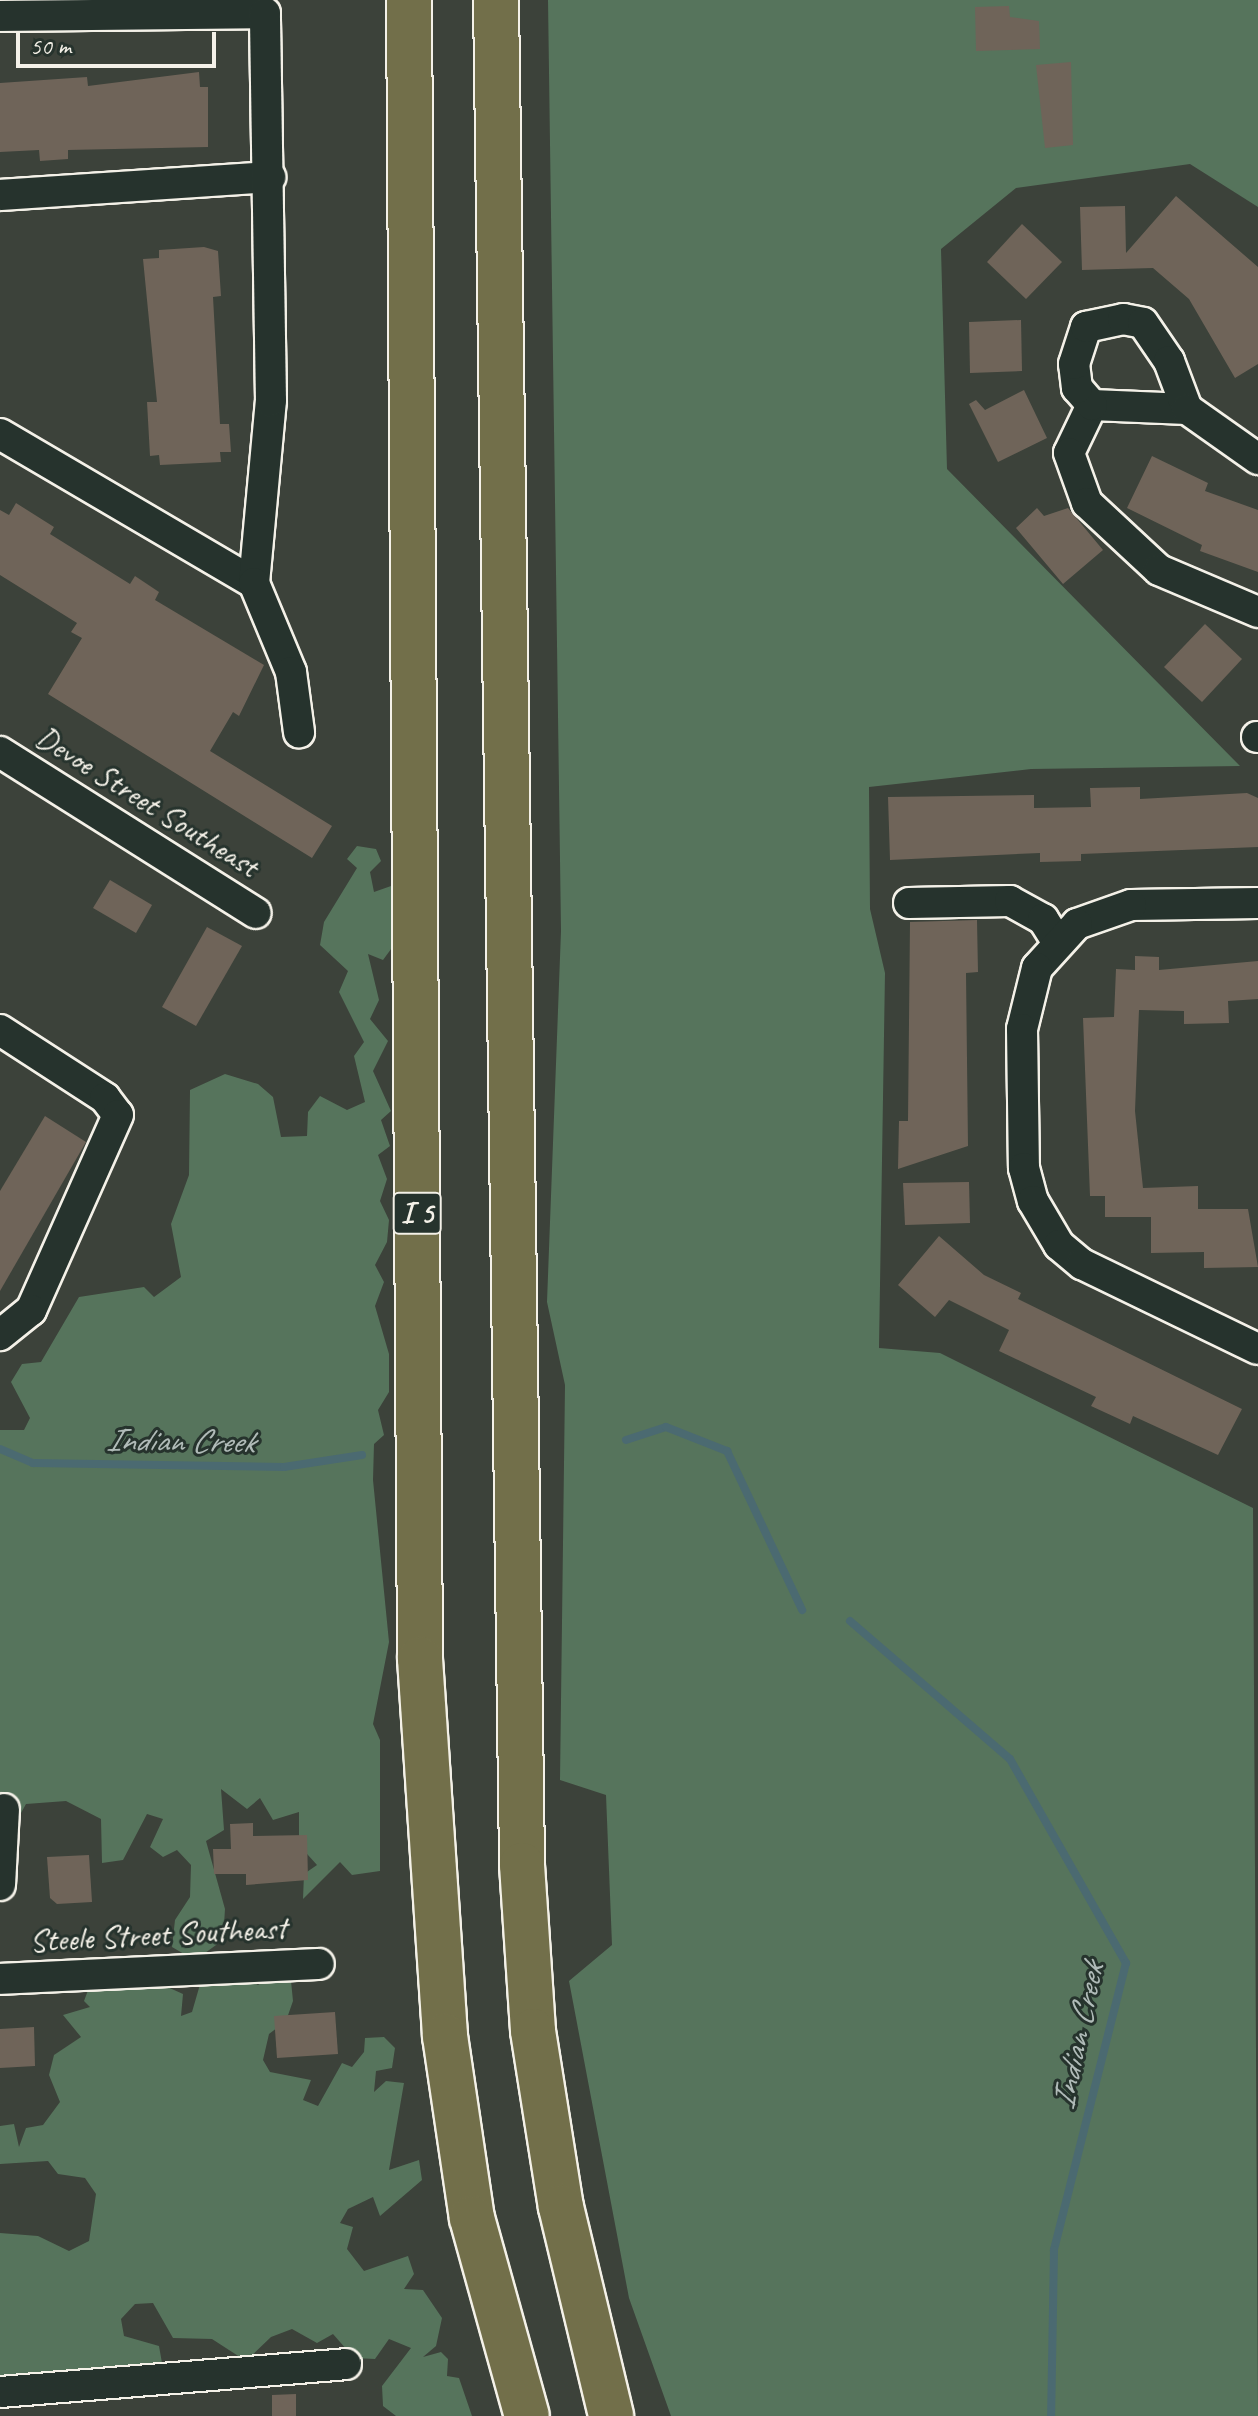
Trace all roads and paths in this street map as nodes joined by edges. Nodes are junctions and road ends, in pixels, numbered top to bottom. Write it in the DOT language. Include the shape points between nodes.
graph roads {
  1 [pos="409,0"];
  2 [pos="496,0"];
  3 [pos="276,6"];
  4 [pos="18,10"];
  5 [pos="270,177"];
  6 [pos="0,195"];
  7 [pos="1092,405"];
  8 [pos="1187,409"];
  9 [pos="0,434"];
  10 [pos="1258,459"];
  11 [pos="254,583"];
  12 [pos="1258,612"];
  13 [pos="299,732"];
  14 [pos="0,752"];
  15 [pos="909,903"];
  16 [pos="1258,903"];
  17 [pos="256,913"];
  18 [pos="1057,941"];
  19 [pos="0,1030"];
  20 [pos="0,1335"];
  21 [pos="1258,1349"];
  22 [pos="4,1809"];
  23 [pos="0,1885"];
  24 [pos="319,1964"];
  25 [pos="0,1979"];
  26 [pos="346,2364"];
  27 [pos="9,2400"];
  28 [pos="527,2416"];
  29 [pos="611,2416"];
  1 -- 28 [label="highway, I 5" via="420,1659 445,2036 472,2218"];
  2 -- 29 [label="highway" via="521,1851 533,2031 561,2207"];
  3 -- 4 [label="street"];
  3 -- 5 [label="street"];
  5 -- 6 [label="street"];
  5 -- 11 [label="street" via="271,401"];
  7 -- 8 [label="street"];
  7 -- 8 [label="street" via="1077,388 1077,344 1086,327 1123,319 1155,334"];
  7 -- 12 [label="street" via="1069,453 1087,503 1159,570"];
  8 -- 10 [label="street"];
  9 -- 11 [label="street"];
  11 -- 13 [label="street" via="291,672"];
  14 -- 17 [label="street, Devoe Street Southeast"];
  15 -- 18 [label="street" via="1010,901 1043,919"];
  16 -- 18 [label="street" via="1131,905 1102,911"];
  18 -- 21 [label="street" via="1037,968 1022,1029 1024,1168 1043,1223 1082,1264"];
  19 -- 20 [label="street" via="105,1098 118,1115 31,1310"];
  22 -- 23 [label="street"];
  24 -- 25 [label="street, Steele Street Southeast"];
  26 -- 27 [label="street"];
}
